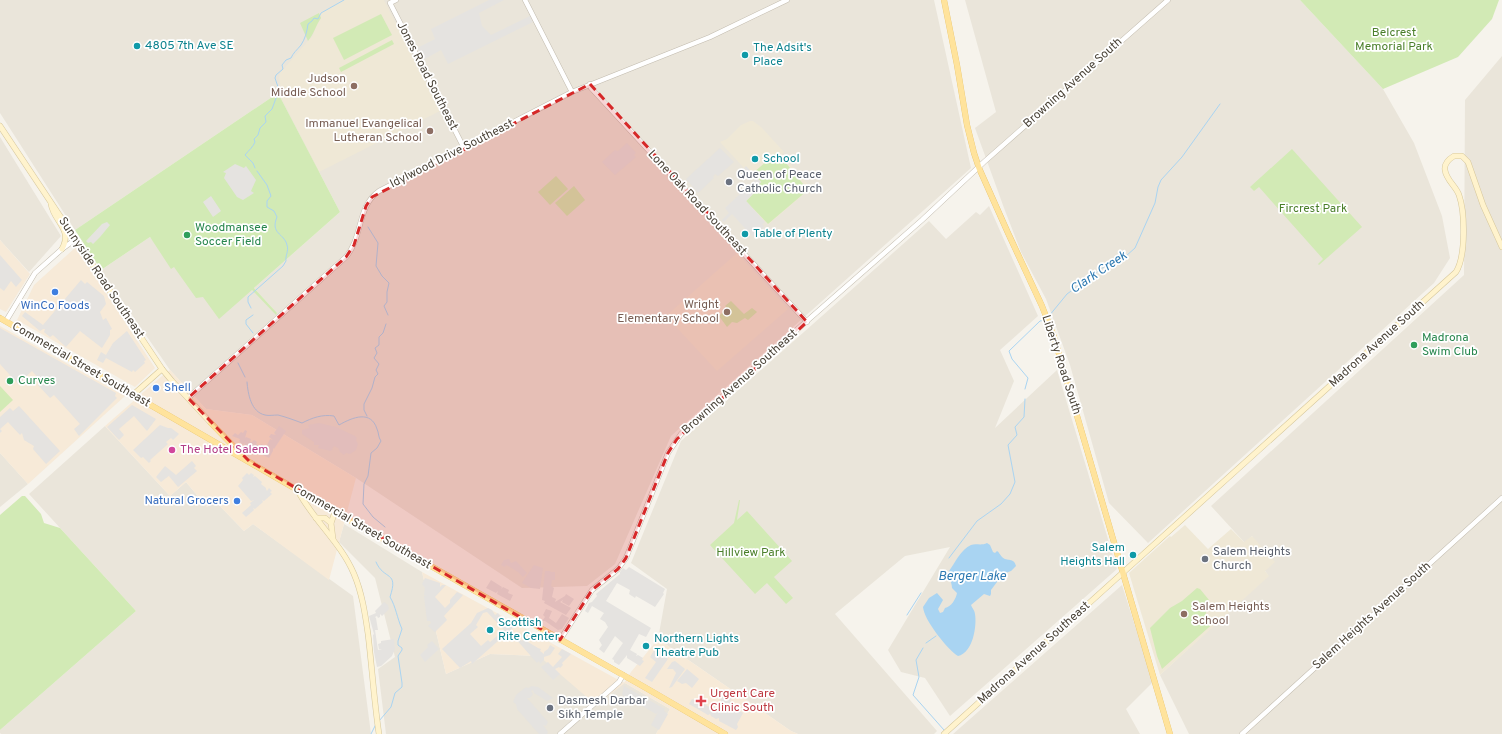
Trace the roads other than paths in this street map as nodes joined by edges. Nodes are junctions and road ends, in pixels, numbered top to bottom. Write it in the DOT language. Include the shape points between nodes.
graph roads {
  1 [pos="396,0"];
  2 [pos="525,0"];
  3 [pos="787,0"];
  4 [pos="944,0"];
  5 [pos="1168,0"];
  6 [pos="590,84"];
  7 [pos="572,92"];
  8 [pos="0,126"];
  9 [pos="464,148"];
  10 [pos="979,168"];
  11 [pos="50,201"];
  12 [pos="76,239"];
  13 [pos="1502,247"];
  14 [pos="62,249"];
  15 [pos="0,318"];
  16 [pos="6,322"];
  17 [pos="807,322"];
  18 [pos="162,369"];
  19 [pos="134,394"];
  20 [pos="188,398"];
  21 [pos="211,423"];
  22 [pos="246,460"];
  23 [pos="298,491"];
  24 [pos="1502,498"];
  25 [pos="335,512"];
  26 [pos="316,518"];
  27 [pos="331,523"];
  28 [pos="333,539"];
  29 [pos="1124,572"];
  30 [pos="560,640"];
  31 [pos="623,675"];
  32 [pos="379,734"];
  33 [pos="560,734"];
  34 [pos="725,734"];
  35 [pos="944,734"];
  36 [pos="1170,734"];
  37 [pos="1242,734"];
  1 -- 9 [label="street, Jones Road Southeast" via="390,3"];
  2 -- 7 [label="street"];
  3 -- 6 [label="street, Idylwood Drive Southeast" via="710,37"];
  4 -- 10 [label="main road, Liberty Road South" via="967,125"];
  5 -- 10 [label="street, Browning Avenue South"];
  6 -- 7 [label="street, Idylwood Drive Southeast"];
  6 -- 17 [label="street, Lone Oak Road Southeast" via="602,101"];
  7 -- 9 [label="street, Idylwood Drive Southeast"];
  8 -- 11 [label="main road, Sunnyside Road Southeast"];
  9 -- 20 [label="street, Idylwood Drive Southeast" via="379,191 372,197 366,206 354,245 346,257"];
  10 -- 17 [label="street, Browning Avenue Southeast"];
  10 -- 29 [label="main road, Liberty Road South" via="1054,337"];
  11 -- 12 [label="main road, Sunnyside Road Southeast"];
  11 -- 14 [label="main road" via="52,212 66,235"];
  12 -- 14 [label="street"];
  12 -- 18 [label="main road, Sunnyside Road Southeast"];
  13 -- 29 [label="main road, Madrona Avenue South" via="1483,205 1468,162 1462,156 1454,156 1447,161 1445,170 1459,195 1462,210 1462,256 1456,272"];
  14 -- 16 [label="street" via="33,276"];
  15 -- 16 [label="main road, Commercial Street Southeast"];
  16 -- 19 [label="main road, Commercial Street Southeast"];
  17 -- 30 [label="street, Browning Avenue Southeast" via="677,439 668,453 626,558 618,569 592,590"];
  18 -- 19 [label="main road"];
  18 -- 20 [label="main road, Sunnyside Road Southeast"];
  19 -- 22 [label="main road, Commercial Street Southeast"];
  20 -- 21 [label="main road, Sunnyside Road Southeast"];
  21 -- 22 [label="main road"];
  22 -- 23 [label="main road, Commercial Street Southeast"];
  23 -- 25 [label="main road, Commercial Street Southeast"];
  23 -- 26 [label="main road"];
  24 -- 37 [label="street, Salem Heights Avenue South"];
  25 -- 27 [label="main road"];
  25 -- 30 [label="main road, Commercial Street Southeast"];
  26 -- 27 [label="main road" via="325,518"];
  26 -- 28 [label="main road"];
  27 -- 28 [label="main road"];
  28 -- 32 [label="main road" via="351,568 362,597"];
  29 -- 35 [label="main road, Madrona Avenue Southeast"];
  29 -- 36 [label="main road, Liberty Road South"];
  30 -- 31 [label="main road, Commercial Street Southeast"];
  31 -- 33 [label="street" via="619,682"];
  31 -- 34 [label="main road, Commercial Street Southeast"];
}
